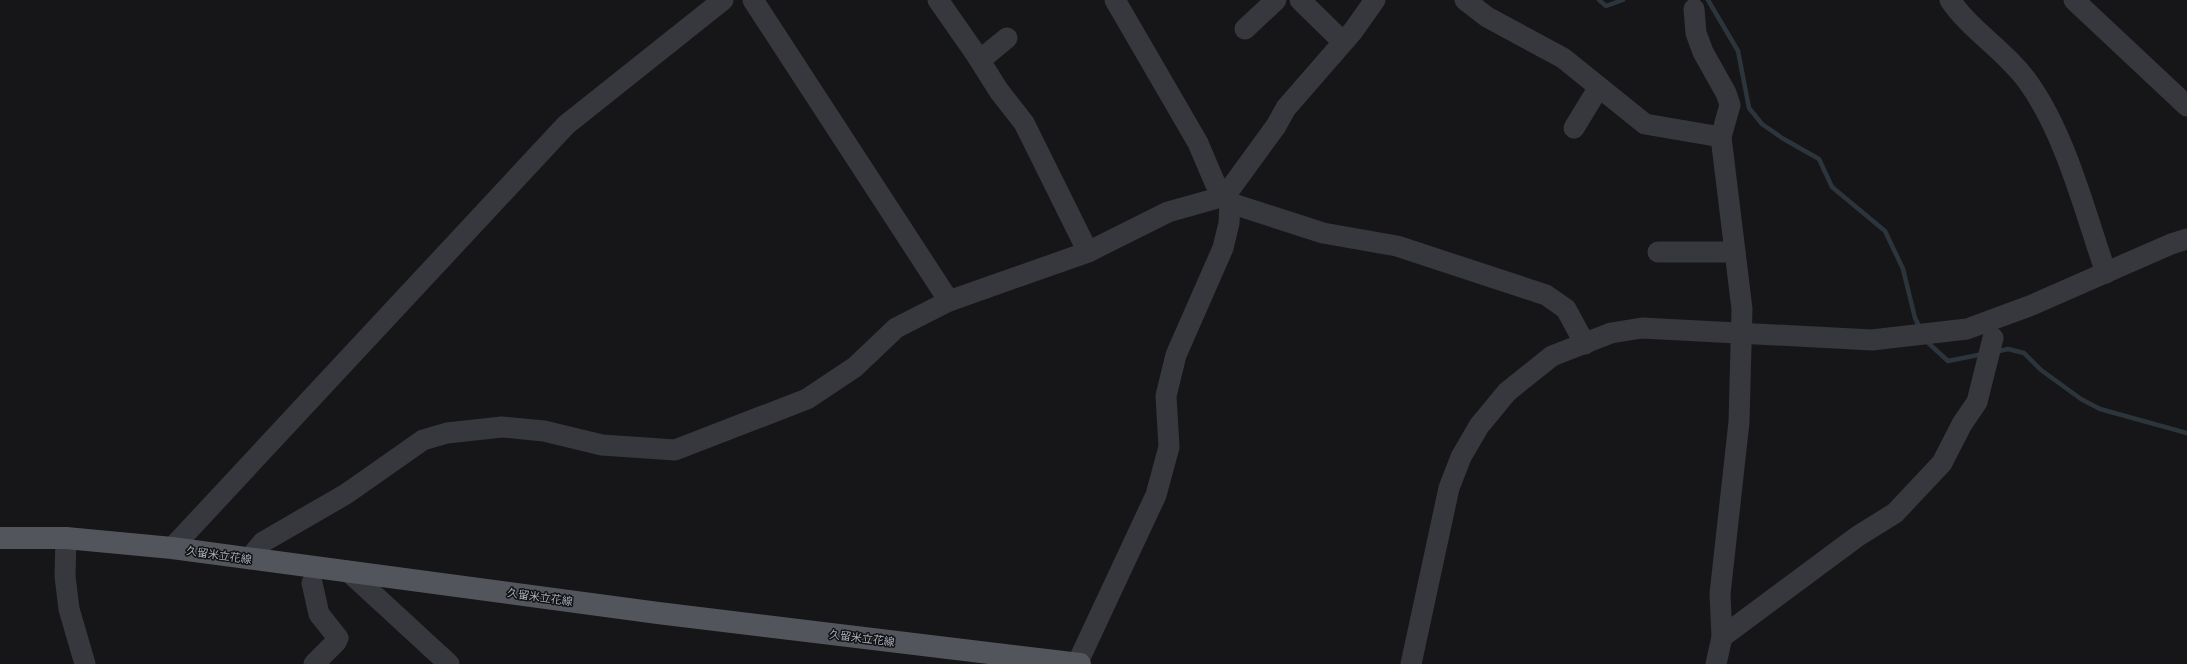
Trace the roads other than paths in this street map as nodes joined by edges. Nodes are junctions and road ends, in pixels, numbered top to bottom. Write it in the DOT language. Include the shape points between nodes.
graph roads {
  1 [pos="723,0"];
  2 [pos="753,0"];
  3 [pos="938,0"];
  4 [pos="1115,0"];
  5 [pos="1276,0"];
  6 [pos="1300,0"];
  7 [pos="1375,0"];
  8 [pos="1465,0"];
  9 [pos="1950,0"];
  10 [pos="2074,0"];
  11 [pos="1694,9"];
  12 [pos="1245,29"];
  13 [pos="1007,38"];
  14 [pos="1343,42"];
  15 [pos="980,60"];
  16 [pos="1599,87"];
  17 [pos="2187,106"];
  18 [pos="1574,128"];
  19 [pos="1721,137"];
  20 [pos="1228,200"];
  21 [pos="2187,239"];
  22 [pos="1088,252"];
  23 [pos="1658,252"];
  24 [pos="1735,252"];
  25 [pos="2106,273"];
  26 [pos="949,301"];
  27 [pos="1742,332"];
  28 [pos="1993,338"];
  29 [pos="1585,344"];
  30 [pos="0,538"];
  31 [pos="66,538"];
  32 [pos="172,548"];
  33 [pos="249,559"];
  34 [pos="348,571"];
  35 [pos="312,583"];
  36 [pos="1722,638"];
  37 [pos="1070,663"];
  38 [pos="85,664"];
  39 [pos="314,664"];
  40 [pos="449,664"];
  41 [pos="1410,664"];
  42 [pos="1716,664"];
  1 -- 32 [label="street" via="566,125"];
  2 -- 26 [label="street"];
  3 -- 15 [label="street"];
  4 -- 20 [label="street" via="1198,142 1215,183"];
  5 -- 12 [label="street"];
  6 -- 14 [label="street"];
  7 -- 14 [label="street"];
  8 -- 16 [label="street" via="1487,17 1563,58"];
  9 -- 25 [label="street" via="2026,80 2046,108"];
  10 -- 17 [label="street"];
  11 -- 19 [label="street" via="1696,33 1703,52 1730,105"];
  13 -- 15 [label="street"];
  14 -- 20 [label="street" via="1286,108"];
  15 -- 22 [label="street" via="1028,130"];
  16 -- 18 [label="street"];
  16 -- 19 [label="street" via="1645,124"];
  19 -- 24 [label="street"];
  20 -- 22 [label="street" via="1168,212"];
  20 -- 29 [label="street" via="1323,233 1397,246 1546,295 1566,309"];
  20 -- 37 [label="street" via="1229,223 1223,248 1176,355 1166,396 1169,447 1156,495"];
  21 -- 25 [label="street"];
  22 -- 26 [label="street"];
  23 -- 24 [label="street"];
  24 -- 27 [label="street" via="1742,309"];
  25 -- 27 [label="street" via="2032,305 1967,329 1872,340"];
  26 -- 33 [label="street" via="896,328 855,367 807,399 675,450 602,445 544,431 502,427 447,432 423,440 346,494 263,542"];
  27 -- 29 [label="street" via="1642,328 1611,333"];
  27 -- 36 [label="street" via="1738,422 1720,594"];
  28 -- 36 [label="street" via="1977,402 1962,424 1942,463 1895,513 1858,536"];
  29 -- 41 [label="street" via="1552,356 1507,392 1479,426 1461,457 1449,488"];
  30 -- 31 [label="main road, 久留米立花線"];
  31 -- 32 [label="main road, 久留米立花線"];
  31 -- 38 [label="street" via="65,576 69,609"];
  32 -- 33 [label="main road, 久留米立花線"];
  33 -- 34 [label="main road, 久留米立花線"];
  34 -- 37 [label="main road, 久留米立花線" via="658,613"];
  34 -- 40 [label="street"];
  35 -- 39 [label="street" via="319,614 338,638"];
  36 -- 42 [label="street"];
}
